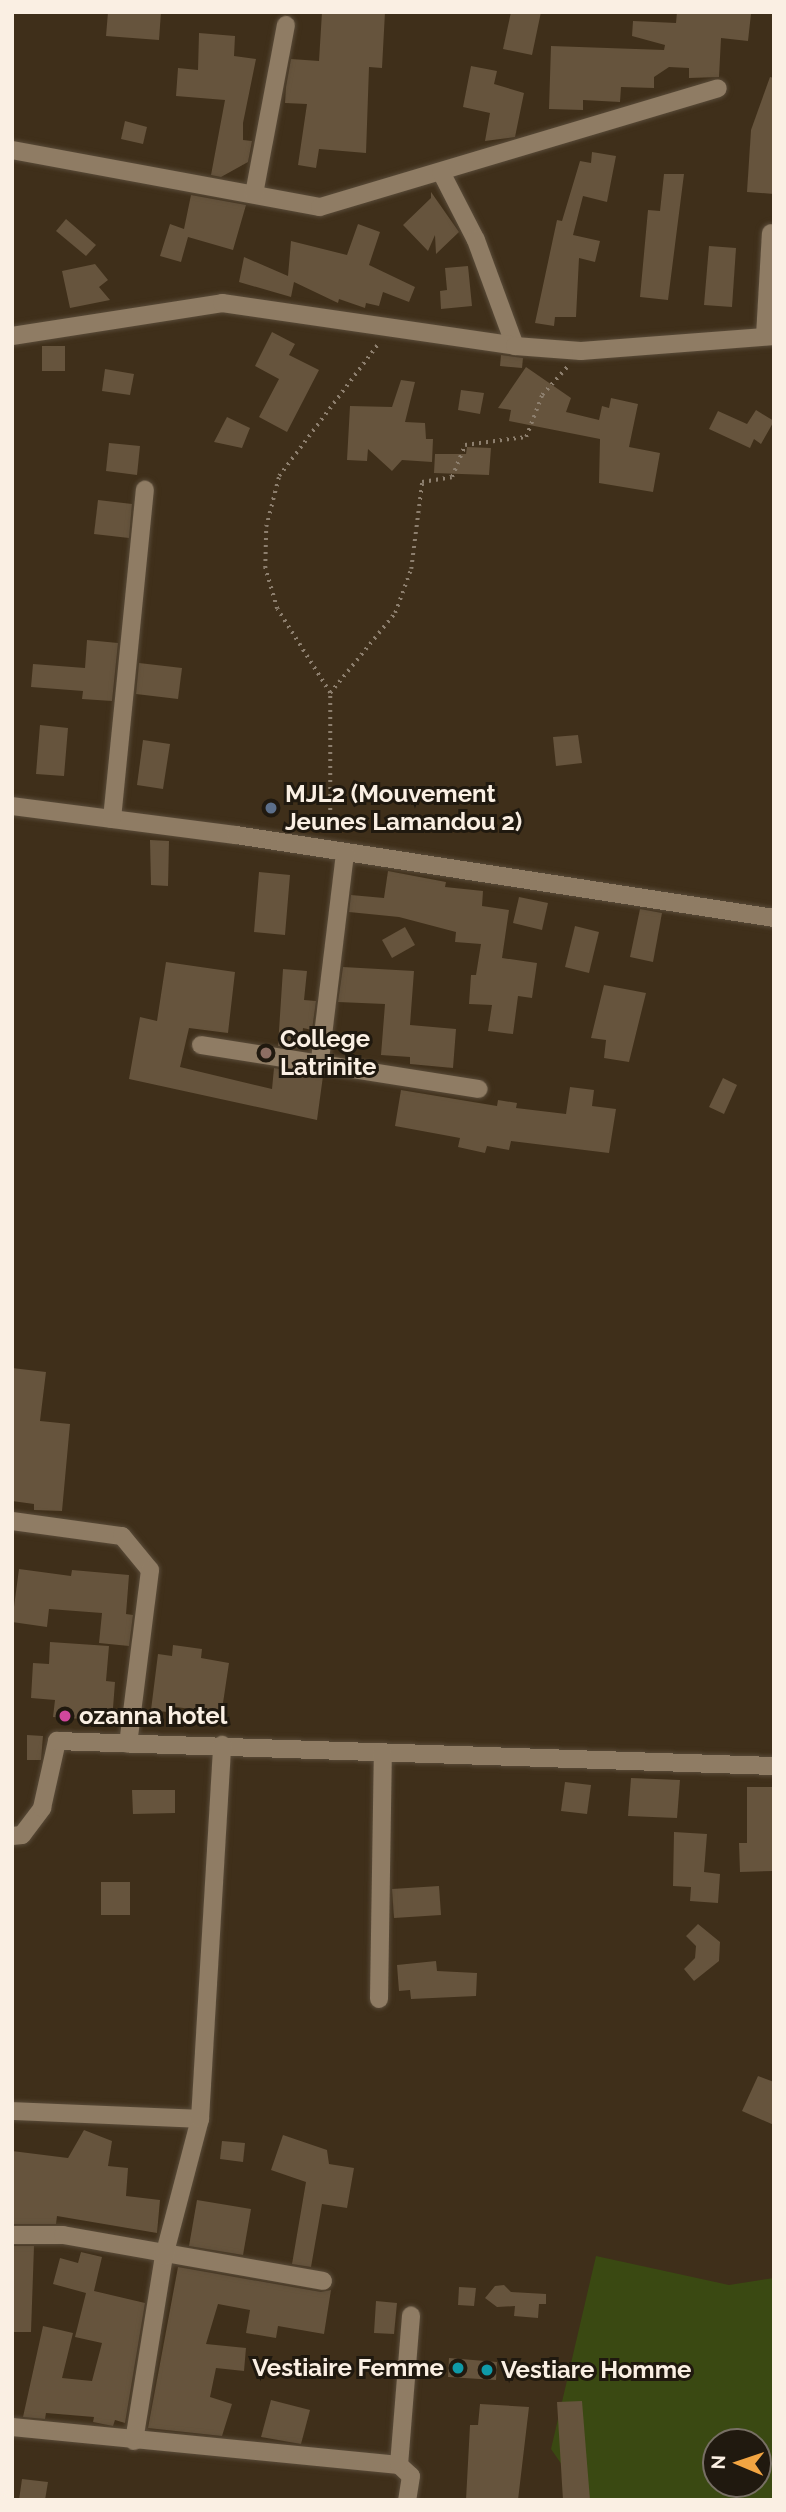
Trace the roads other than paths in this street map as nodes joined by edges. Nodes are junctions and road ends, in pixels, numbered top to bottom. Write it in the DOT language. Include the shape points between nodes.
graph roads {
  1 [pos="286,25"];
  2 [pos="718,88"];
  3 [pos="12,150"];
  4 [pos="441,172"];
  5 [pos="254,194"];
  6 [pos="771,233"];
  7 [pos="12,336"];
  8 [pos="769,336"];
  9 [pos="515,346"];
  10 [pos="145,490"];
  11 [pos="12,806"];
  12 [pos="112,819"];
  13 [pos="337,851"];
  14 [pos="774,918"];
  15 [pos="201,1045"];
  16 [pos="320,1060"];
  17 [pos="479,1089"];
  18 [pos="12,1521"];
  19 [pos="128,1744"];
  20 [pos="222,1745"];
  21 [pos="383,1752"];
  22 [pos="774,1766"];
  23 [pos="12,1836"];
  24 [pos="379,1999"];
  25 [pos="12,2111"];
  26 [pos="200,2119"];
  27 [pos="12,2235"];
  28 [pos="164,2256"];
  29 [pos="323,2281"];
  30 [pos="411,2315"];
  31 [pos="12,2427"];
  32 [pos="134,2441"];
  33 [pos="399,2465"];
  34 [pos="407,2500"];
  1 -- 5 [label="street"];
  2 -- 4 [label="street"];
  3 -- 5 [label="street"];
  4 -- 5 [label="street" via="320,207"];
  4 -- 9 [label="street" via="476,240"];
  6 -- 8 [label="street"];
  7 -- 9 [label="street" via="222,303"];
  8 -- 9 [label="street" via="582,351"];
  10 -- 12 [label="street"];
  11 -- 12 [label="street"];
  12 -- 13 [label="street"];
  13 -- 14 [label="street"];
  13 -- 16 [label="street"];
  15 -- 16 [label="street"];
  16 -- 17 [label="street"];
  18 -- 19 [label="street" via="122,1536 150,1570"];
  19 -- 20 [label="street"];
  19 -- 23 [label="street" via="57,1741 42,1808 22,1835"];
  20 -- 21 [label="street"];
  20 -- 26 [label="street"];
  21 -- 22 [label="street"];
  21 -- 24 [label="street"];
  25 -- 26 [label="street"];
  26 -- 28 [label="street"];
  27 -- 28 [label="street" via="63,2235"];
  28 -- 29 [label="street"];
  28 -- 32 [label="street"];
  30 -- 33 [label="street"];
  31 -- 32 [label="street"];
  32 -- 33 [label="street"];
  33 -- 34 [label="street" via="411,2476"];
}
